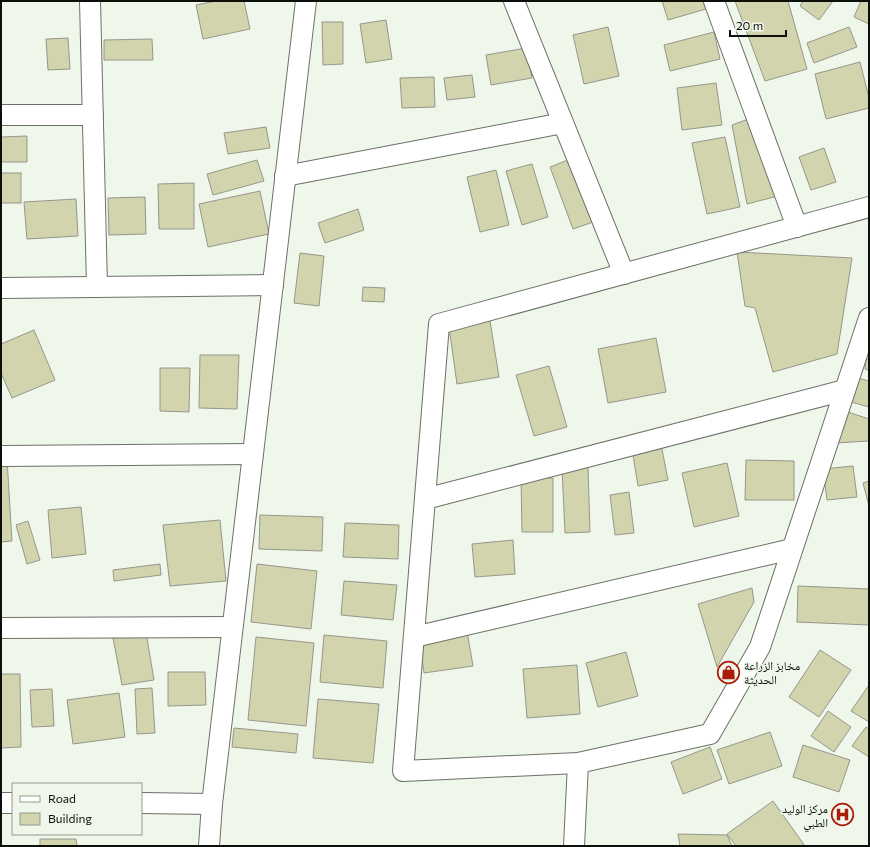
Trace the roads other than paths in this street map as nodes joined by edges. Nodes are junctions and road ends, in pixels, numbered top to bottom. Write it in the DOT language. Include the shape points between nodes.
graph roads {
  1 [pos="90,1"];
  2 [pos="306,1"];
  3 [pos="514,1"];
  4 [pos="714,1"];
  5 [pos="1,115"];
  6 [pos="93,115"];
  7 [pos="563,123"];
  8 [pos="285,176"];
  9 [pos="869,207"];
  10 [pos="797,227"];
  11 [pos="624,274"];
  12 [pos="273,285"];
  13 [pos="97,287"];
  14 [pos="1,288"];
  15 [pos="869,318"];
  16 [pos="845,390"];
  17 [pos="253,454"];
  18 [pos="1,456"];
  19 [pos="425,498"];
  20 [pos="792,549"];
  21 [pos="232,627"];
  22 [pos="1,628"];
  23 [pos="414,637"];
  24 [pos="578,763"];
  25 [pos="1,802"];
  26 [pos="12,803"];
  27 [pos="142,803"];
  28 [pos="212,804"];
  29 [pos="209,846"];
  30 [pos="574,846"];
  1 -- 6 [label="street"];
  2 -- 8 [label="street"];
  3 -- 7 [label="street"];
  4 -- 10 [label="street"];
  5 -- 6 [label="street"];
  6 -- 13 [label="street"];
  7 -- 8 [label="street"];
  7 -- 11 [label="street"];
  8 -- 12 [label="street"];
  9 -- 10 [label="street"];
  10 -- 11 [label="street"];
  11 -- 19 [label="street" via="439,324"];
  12 -- 13 [label="street"];
  12 -- 17 [label="street"];
  13 -- 14 [label="street"];
  15 -- 16 [label="street"];
  16 -- 19 [label="street"];
  16 -- 20 [label="street"];
  17 -- 18 [label="street"];
  17 -- 21 [label="street"];
  19 -- 23 [label="street"];
  20 -- 23 [label="street"];
  20 -- 24 [label="street" via="760,647 710,734"];
  21 -- 22 [label="street"];
  21 -- 28 [label="street"];
  23 -- 24 [label="street" via="403,771"];
  24 -- 30 [label="street"];
  25 -- 26 [label="street"];
  27 -- 28 [label="street"];
  28 -- 29 [label="street"];
}
